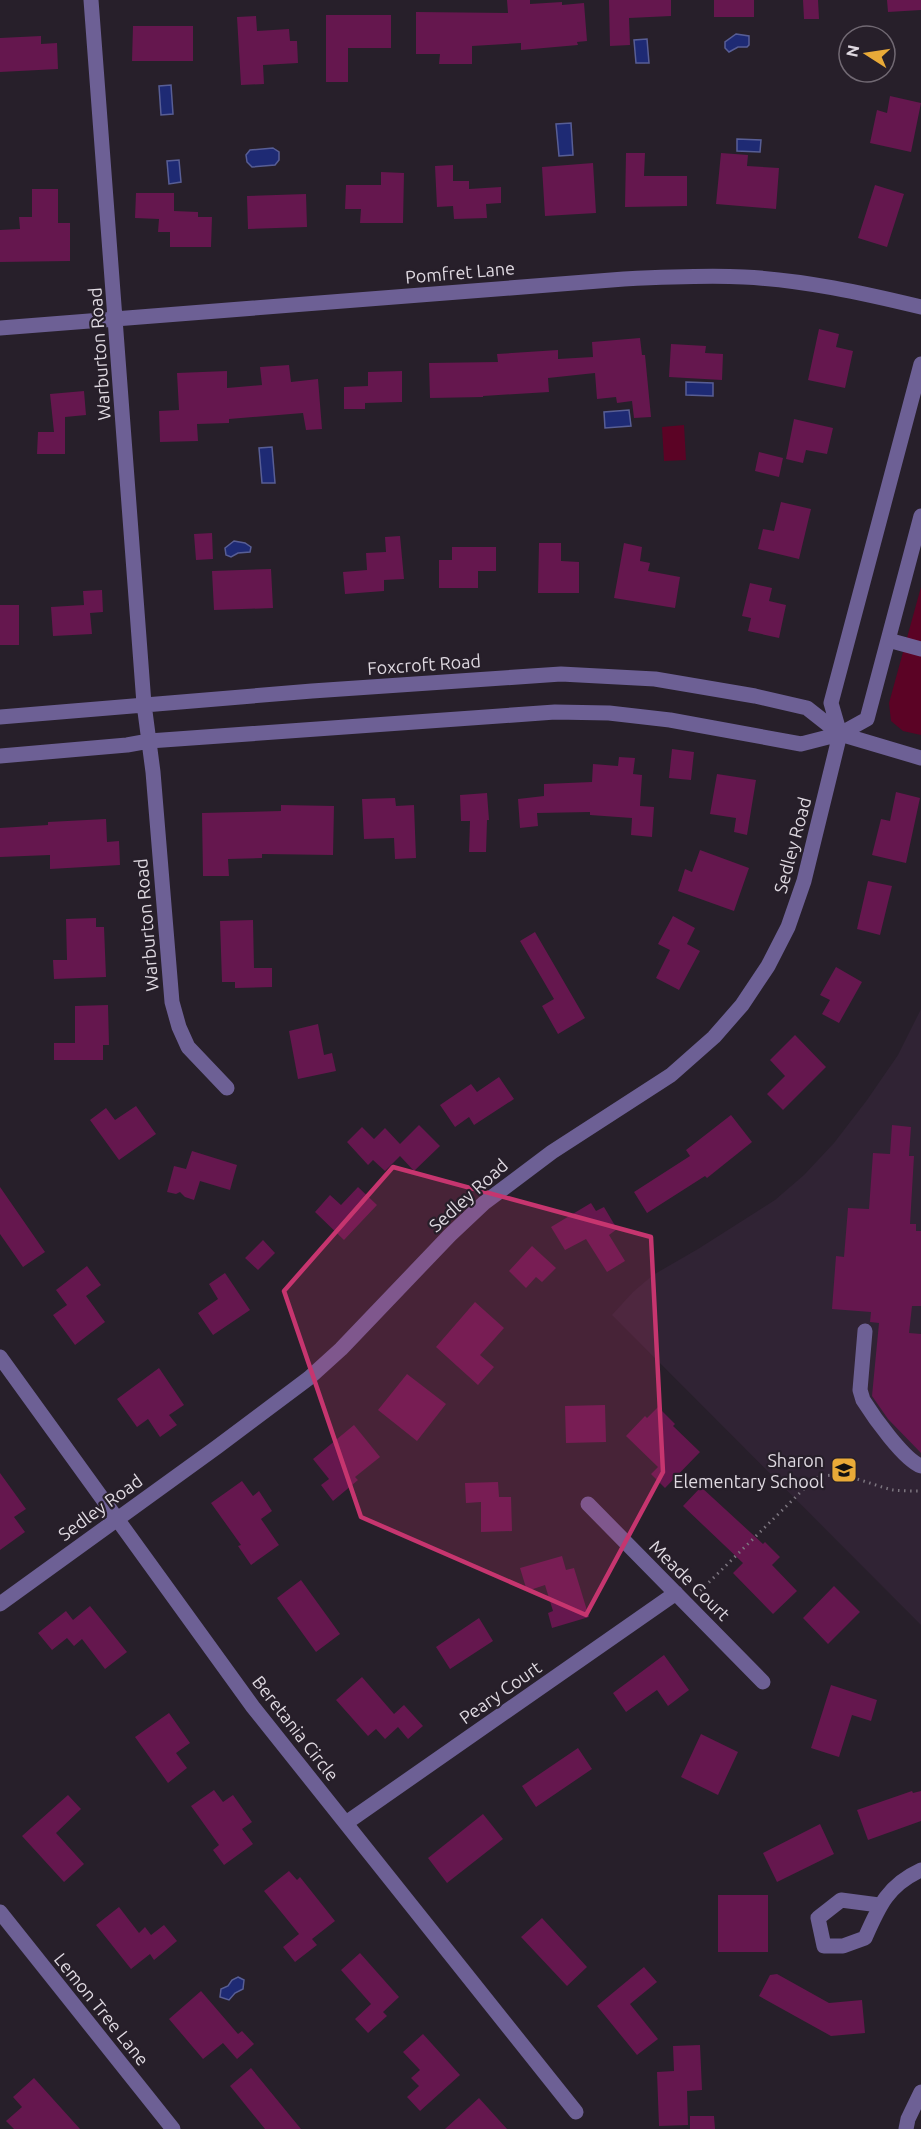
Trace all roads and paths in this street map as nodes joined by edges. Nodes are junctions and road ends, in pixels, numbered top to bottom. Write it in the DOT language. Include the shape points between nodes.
graph roads {
  1 [pos="91,0"];
  2 [pos="921,307"];
  3 [pos="116,319"];
  4 [pos="0,328"];
  5 [pos="921,364"];
  6 [pos="921,516"];
  7 [pos="918,537"];
  8 [pos="888,640"];
  9 [pos="921,649"];
  10 [pos="144,704"];
  11 [pos="0,717"];
  12 [pos="840,734"];
  13 [pos="149,741"];
  14 [pos="0,756"];
  15 [pos="921,758"];
  16 [pos="227,1088"];
  17 [pos="865,1331"];
  18 [pos="0,1357"];
  19 [pos="921,1466"];
  20 [pos="921,1491"];
  21 [pos="588,1504"];
  22 [pos="117,1519"];
  23 [pos="681,1598"];
  24 [pos="0,1604"];
  25 [pos="763,1682"];
  26 [pos="346,1823"];
  27 [pos="921,1870"];
  28 [pos="879,1905"];
  29 [pos="0,1912"];
  30 [pos="921,2092"];
  31 [pos="576,2112"];
  32 [pos="173,2129"];
  33 [pos="906,2129"];
  1 -- 3 [label="street, Warburton Road"];
  2 -- 3 [label="street, Pomfret Lane" via="819,285 692,276"];
  3 -- 4 [label="street, Pomfret Lane"];
  3 -- 10 [label="street, Warburton Road"];
  5 -- 12 [label="street, Sedley Road" via="831,703"];
  6 -- 7 [label="street"];
  7 -- 8 [label="street"];
  8 -- 9 [label="street"];
  8 -- 12 [label="street" via="867,719"];
  10 -- 11 [label="street, Foxcroft Road"];
  10 -- 12 [label="street, Foxcroft Road" via="561,674 656,679 755,696 807,708"];
  10 -- 13 [label="street, Warburton Road"];
  12 -- 13 [label="street" via="801,744 670,720 555,712"];
  12 -- 15 [label="street, Foxcroft Road"];
  12 -- 22 [label="street, Sedley Road" via="804,881 788,927 761,979 714,1037 671,1075 506,1185 450,1235 309,1378"];
  13 -- 14 [label="street"];
  13 -- 16 [label="street, Warburton Road" via="172,1002 188,1047"];
  17 -- 19 [label="street" via="862,1400 902,1452"];
  18 -- 22 [label="street, Beretania Circle"];
  20 -- 23 [label="path" via="891,1489 839,1476 814,1479"];
  21 -- 23 [label="street, Meade Court"];
  22 -- 24 [label="street, Sedley Road"];
  22 -- 26 [label="street, Beretania Circle" via="253,1707"];
  23 -- 25 [label="street, Meade Court"];
  23 -- 26 [label="street, Peary Court"];
  26 -- 31 [label="street, Beretania Circle"];
  27 -- 28 [label="street" via="905,1877"];
  29 -- 32 [label="street, Lemon Tree Lane"];
  30 -- 33 [label="street"];
}
